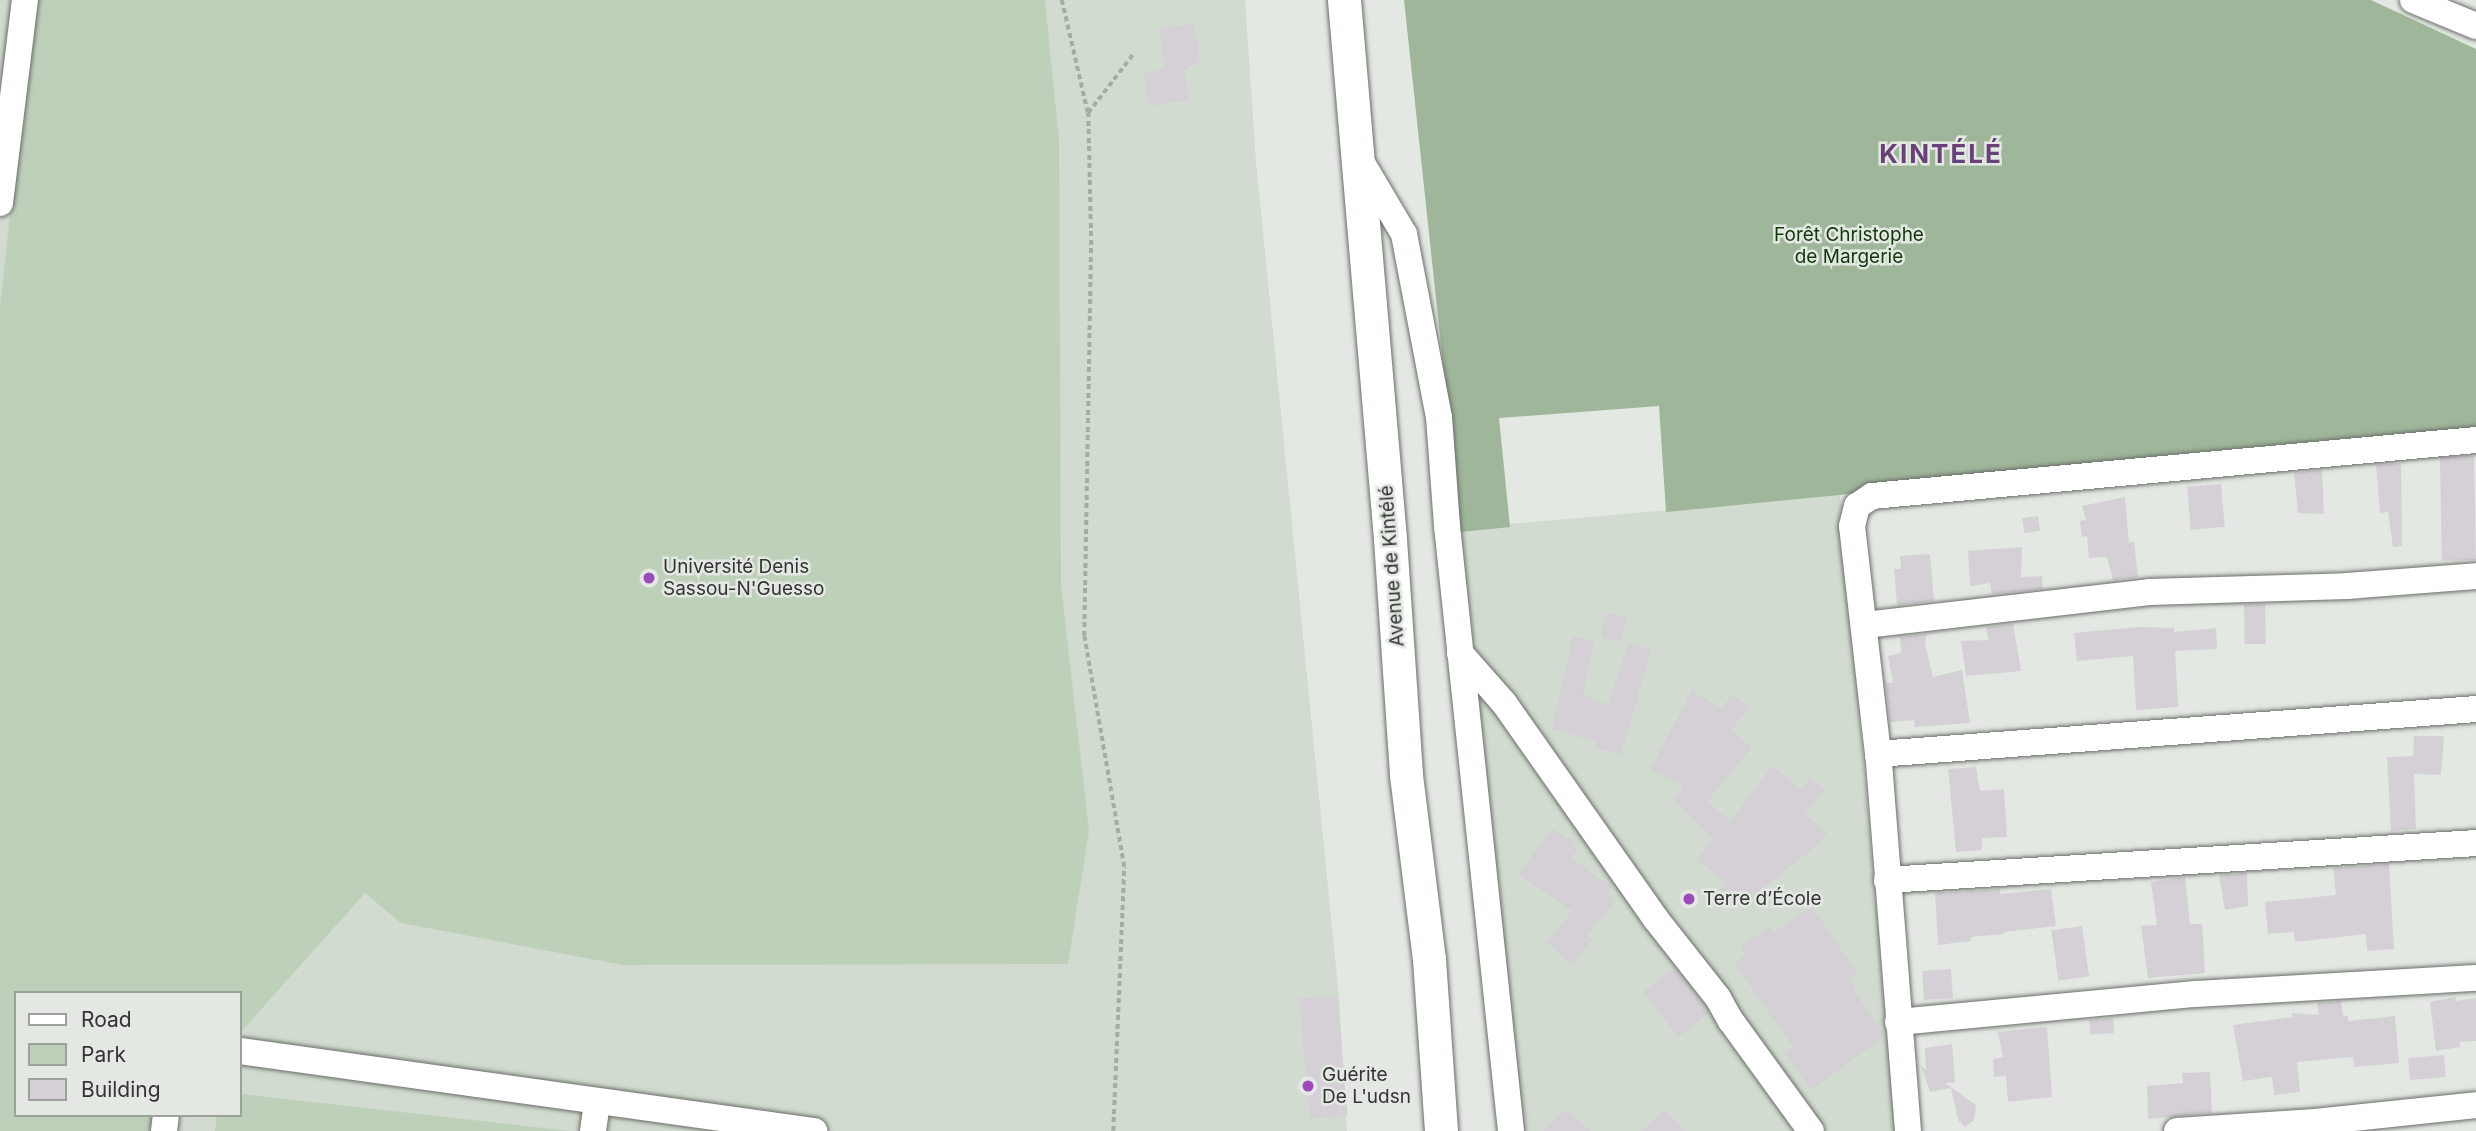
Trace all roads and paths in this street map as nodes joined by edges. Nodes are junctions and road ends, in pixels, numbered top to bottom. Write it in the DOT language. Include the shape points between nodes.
graph roads {
  1 [pos="26,0"];
  2 [pos="1062,0"];
  3 [pos="1343,0"];
  4 [pos="2413,0"];
  5 [pos="2476,26"];
  6 [pos="1134,53"];
  7 [pos="1087,113"];
  8 [pos="1358,157"];
  9 [pos="0,203"];
  10 [pos="2476,440"];
  11 [pos="2476,576"];
  12 [pos="1865,625"];
  13 [pos="1460,653"];
  14 [pos="2476,709"];
  15 [pos="1878,754"];
  16 [pos="2476,844"];
  17 [pos="1887,880"];
  18 [pos="2476,978"];
  19 [pos="1898,1022"];
  20 [pos="242,1051"];
  21 [pos="597,1101"];
  22 [pos="2476,1105"];
  23 [pos="1438,1127"];
  24 [pos="593,1131"];
  25 [pos="814,1131"];
  26 [pos="1113,1131"];
  27 [pos="1511,1131"];
  28 [pos="1811,1131"];
  29 [pos="1908,1131"];
  30 [pos="2177,1131"];
  1 -- 9 [label="street"];
  2 -- 7 [label="path"];
  3 -- 8 [label="main road, Avenue de Kintélé"];
  4 -- 5 [label="street"];
  6 -- 7 [label="path"];
  7 -- 26 [label="path" via="1091,245 1084,636 1124,867"];
  8 -- 13 [label="street" via="1404,234 1439,418"];
  8 -- 23 [label="main road, Avenue de Kintélé" via="1406,775 1429,959"];
  10 -- 12 [label="street" via="1872,496 1857,506 1852,526"];
  11 -- 12 [label="street" via="2347,586 2149,592"];
  12 -- 15 [label="street"];
  13 -- 27 [label="street"];
  13 -- 28 [label="street" via="1504,703"];
  14 -- 15 [label="street"];
  15 -- 17 [label="street"];
  16 -- 17 [label="street"];
  17 -- 19 [label="street"];
  18 -- 19 [label="street" via="2196,994"];
  19 -- 29 [label="street"];
  20 -- 21 [label="street"];
  21 -- 24 [label="street"];
  21 -- 25 [label="street"];
  22 -- 30 [label="street"];
}
